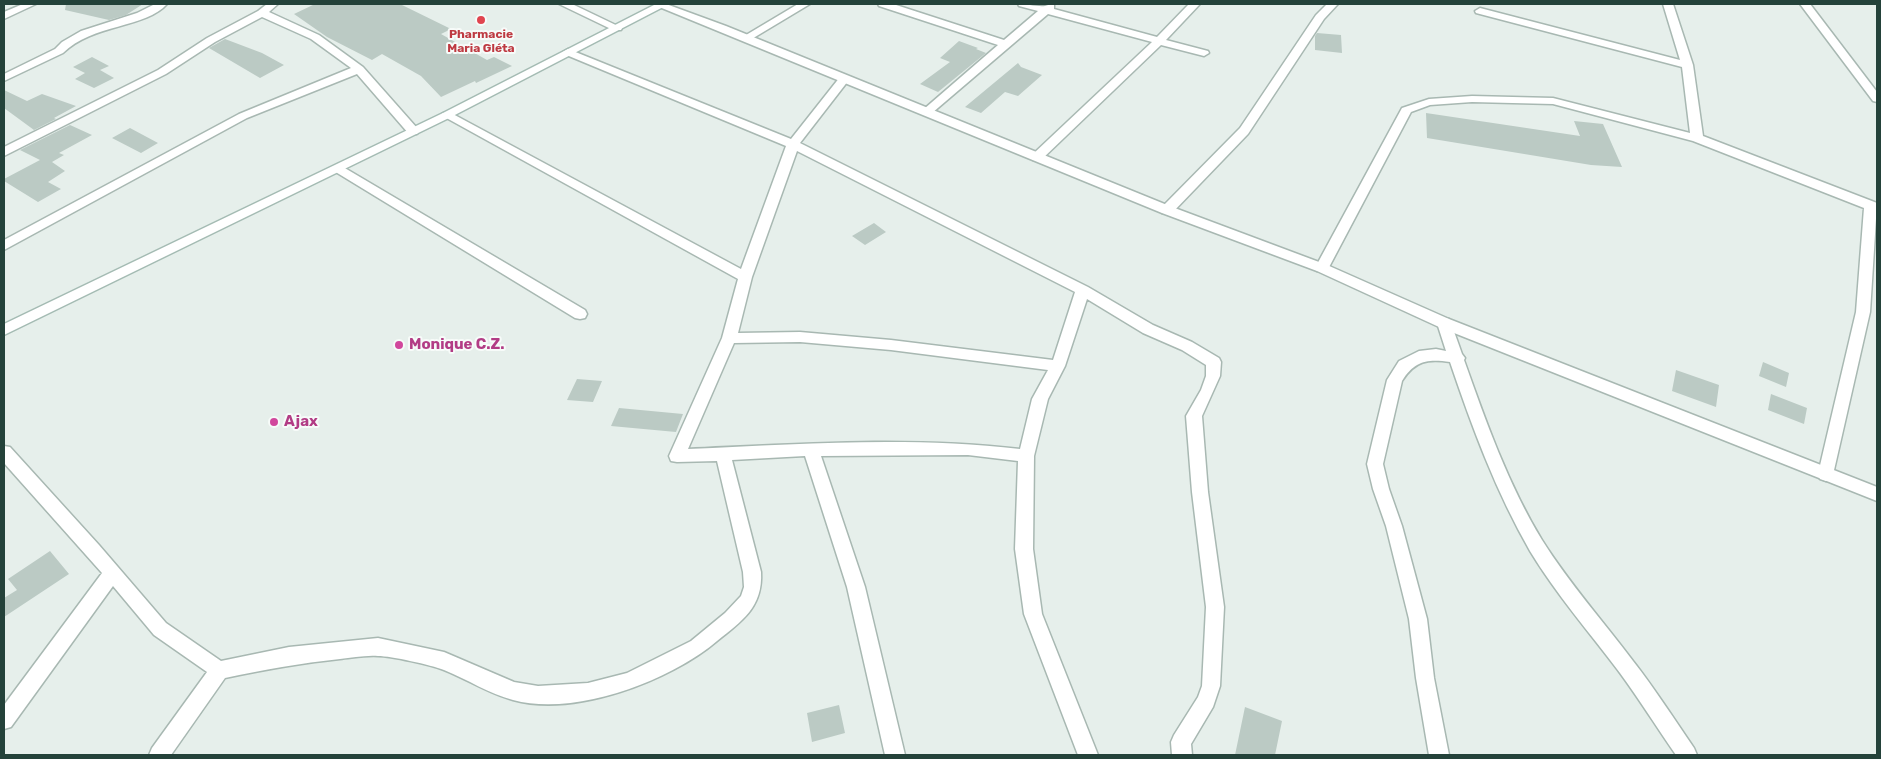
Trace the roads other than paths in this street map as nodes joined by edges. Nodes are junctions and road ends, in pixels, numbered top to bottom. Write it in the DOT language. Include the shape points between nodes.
graph roads {
  1 [pos="30,4"];
  2 [pos="162,4"];
  3 [pos="273,4"];
  4 [pos="564,4"];
  5 [pos="661,4"];
  6 [pos="805,4"];
  7 [pos="883,4"];
  8 [pos="1023,4"];
  9 [pos="1195,4"];
  10 [pos="1333,4"];
  11 [pos="1668,4"];
  12 [pos="1805,4"];
  13 [pos="1050,7"];
  14 [pos="1480,11"];
  15 [pos="262,13"];
  16 [pos="4,16"];
  17 [pos="616,28"];
  18 [pos="746,38"];
  19 [pos="1159,41"];
  20 [pos="1005,44"];
  21 [pos="568,52"];
  22 [pos="1204,53"];
  23 [pos="1687,65"];
  24 [pos="359,69"];
  25 [pos="4,78"];
  26 [pos="844,79"];
  27 [pos="1877,99"];
  28 [pos="928,111"];
  29 [pos="447,115"];
  30 [pos="413,131"];
  31 [pos="1698,138"];
  32 [pos="793,144"];
  33 [pos="4,152"];
  34 [pos="1038,156"];
  35 [pos="338,168"];
  36 [pos="1874,207"];
  37 [pos="1167,210"];
  38 [pos="4,246"];
  39 [pos="1322,268"];
  40 [pos="745,277"];
  41 [pos="1083,290"];
  42 [pos="580,314"];
  43 [pos="1444,323"];
  44 [pos="4,330"];
  45 [pos="729,338"];
  46 [pos="1458,358"];
  47 [pos="1058,366"];
  48 [pos="811,449"];
  49 [pos="4,452"];
  50 [pos="723,454"];
  51 [pos="1026,456"];
  52 [pos="1826,474"];
  53 [pos="1877,494"];
  54 [pos="112,573"];
  55 [pos="219,670"];
  56 [pos="4,720"];
  57 [pos="159,755"];
  58 [pos="895,755"];
  59 [pos="1088,755"];
  60 [pos="1182,755"];
  61 [pos="1440,755"];
  62 [pos="1687,755"];
  1 -- 16 [label="street"];
  2 -- 25 [label="street" via="144,14 80,35 64,44 59,51"];
  3 -- 15 [label="street"];
  4 -- 17 [label="street"];
  5 -- 17 [label="street"];
  5 -- 18 [label="street"];
  6 -- 18 [label="street"];
  7 -- 20 [label="street"];
  8 -- 13 [label="street"];
  9 -- 19 [label="street"];
  10 -- 37 [label="street" via="1320,17 1244,131"];
  11 -- 23 [label="street"];
  12 -- 27 [label="street"];
  13 -- 19 [label="street"];
  13 -- 20 [label="street"];
  14 -- 23 [label="street"];
  15 -- 24 [label="street" via="315,36"];
  15 -- 33 [label="street" via="211,40 162,72"];
  17 -- 21 [label="street"];
  18 -- 26 [label="street"];
  19 -- 22 [label="street"];
  19 -- 34 [label="street"];
  20 -- 28 [label="street"];
  21 -- 29 [label="street"];
  21 -- 32 [label="street"];
  23 -- 31 [label="street"];
  24 -- 30 [label="street"];
  24 -- 38 [label="street" via="243,116"];
  26 -- 28 [label="street"];
  26 -- 32 [label="street"];
  28 -- 34 [label="street"];
  29 -- 30 [label="street"];
  29 -- 40 [label="street"];
  30 -- 35 [label="street"];
  31 -- 36 [label="street"];
  31 -- 39 [label="street" via="1553,101 1472,99 1416,106 1406,110"];
  32 -- 40 [label="street"];
  32 -- 41 [label="street"];
  34 -- 37 [label="street"];
  35 -- 42 [label="street"];
  35 -- 44 [label="street"];
  36 -- 52 [label="street" via="1863,312"];
  37 -- 39 [label="street"];
  39 -- 43 [label="street"];
  40 -- 45 [label="street"];
  41 -- 47 [label="street"];
  41 -- 60 [label="street" via="1148,329 1214,362 1208,390 1194,416 1215,607 1211,686 1181,742"];
  43 -- 46 [label="street"];
  43 -- 52 [label="street"];
  45 -- 47 [label="street" via="800,338 891,345"];
  45 -- 50 [label="street" via="677,456"];
  46 -- 61 [label="street" via="1419,357 1404,365 1395,380 1374,464 1418,619 1425,678"];
  46 -- 62 [label="street" via="1475,413 1501,476 1536,545"];
  47 -- 51 [label="street" via="1040,400"];
  48 -- 50 [label="street"];
  48 -- 51 [label="street" via="968,449"];
  48 -- 58 [label="street" via="856,586"];
  49 -- 54 [label="street"];
  50 -- 55 [label="street" via="752,572 753,587 748,601 697,647 630,681 588,692 538,695 513,691 444,661 378,647 289,656"];
  51 -- 59 [label="street" via="1024,548 1033,614"];
  52 -- 53 [label="street"];
  54 -- 55 [label="street" via="160,629"];
  54 -- 56 [label="street"];
  55 -- 57 [label="street"];
}
